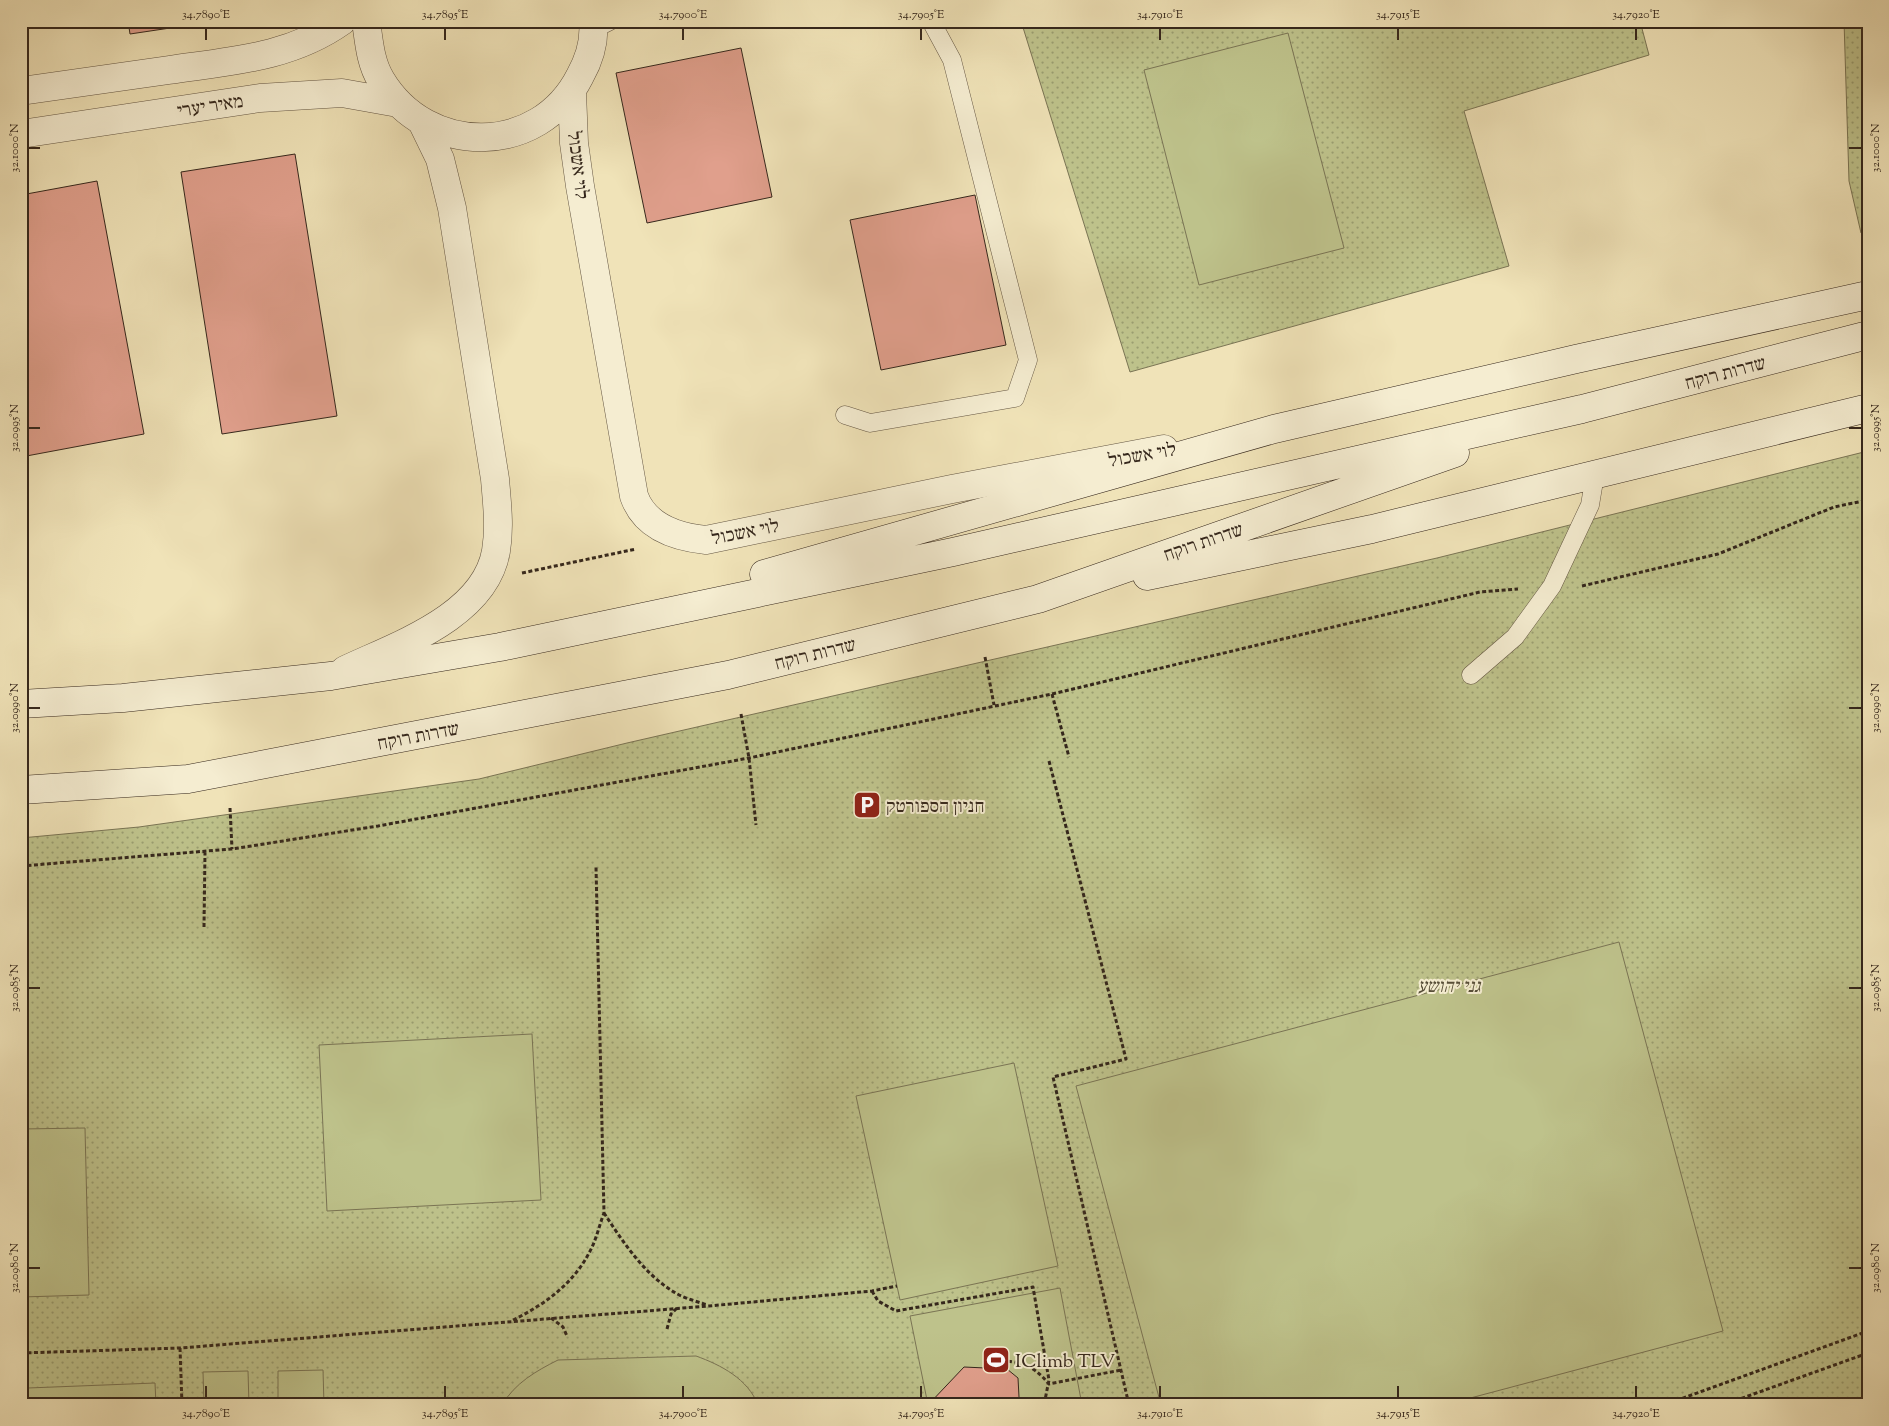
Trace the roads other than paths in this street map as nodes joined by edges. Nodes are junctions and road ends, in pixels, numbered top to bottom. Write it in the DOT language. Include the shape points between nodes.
graph roads {
  1 [pos="342,21"];
  2 [pos="366,21"];
  3 [pos="931,21"];
  4 [pos="599,24"];
  5 [pos="120,77"];
  6 [pos="21,91"];
  7 [pos="572,92"];
  8 [pos="398,103"];
  9 [pos="127,118"];
  10 [pos="422,122"];
  11 [pos="21,134"];
  12 [pos="1868,295"];
  13 [pos="1868,335"];
  14 [pos="1868,408"];
  15 [pos="1582,409"];
  16 [pos="844,415"];
  17 [pos="1274,429"];
  18 [pos="1595,475"];
  19 [pos="1038,599"];
  20 [pos="500,647"];
  21 [pos="1471,674"];
  22 [pos="331,676"];
  23 [pos="21,704"];
  24 [pos="21,790"];
  1 -- 5 [label="main road" via="316,39 286,51"];
  2 -- 8 [label="main road" via="370,51 380,79"];
  3 -- 16 [label="lane" via="952,60 1028,360 1015,398 870,422"];
  4 -- 7 [label="main road" via="588,62"];
  5 -- 6 [label="main road"];
  5 -- 9 [label="main road"];
  7 -- 10 [label="main road" via="542,120 520,131 486,138 453,135"];
  7 -- 17 [label="main road, לוי אשכול" via="580,186 634,496 638,507 652,522 668,532 706,540 952,489"];
  8 -- 9 [label="main road, מאיר יערי" via="342,93 297,94"];
  8 -- 10 [label="main road"];
  9 -- 11 [label="main road, מאיר יערי"];
  10 -- 22 [label="main road" via="440,159 452,208 495,478 496,552 486,580 461,610 415,638"];
  12 -- 17 [label="main road"];
  13 -- 15 [label="main road, שדרות רוקח"];
  14 -- 18 [label="main road"];
  15 -- 19 [label="main road, שדרות רוקח"];
  15 -- 20 [label="main road, שדרות רוקח" via="953,552"];
  17 -- 20 [label="main road"];
  18 -- 19 [label="main road" via="1372,529"];
  18 -- 21 [label="lane" via="1590,505 1552,586 1515,637"];
  19 -- 24 [label="main road, שדרות רוקח" via="728,674 188,779"];
  20 -- 22 [label="main road, שדרות רוקח"];
  22 -- 23 [label="main road, שדרות רוקח" via="123,698"];
}
